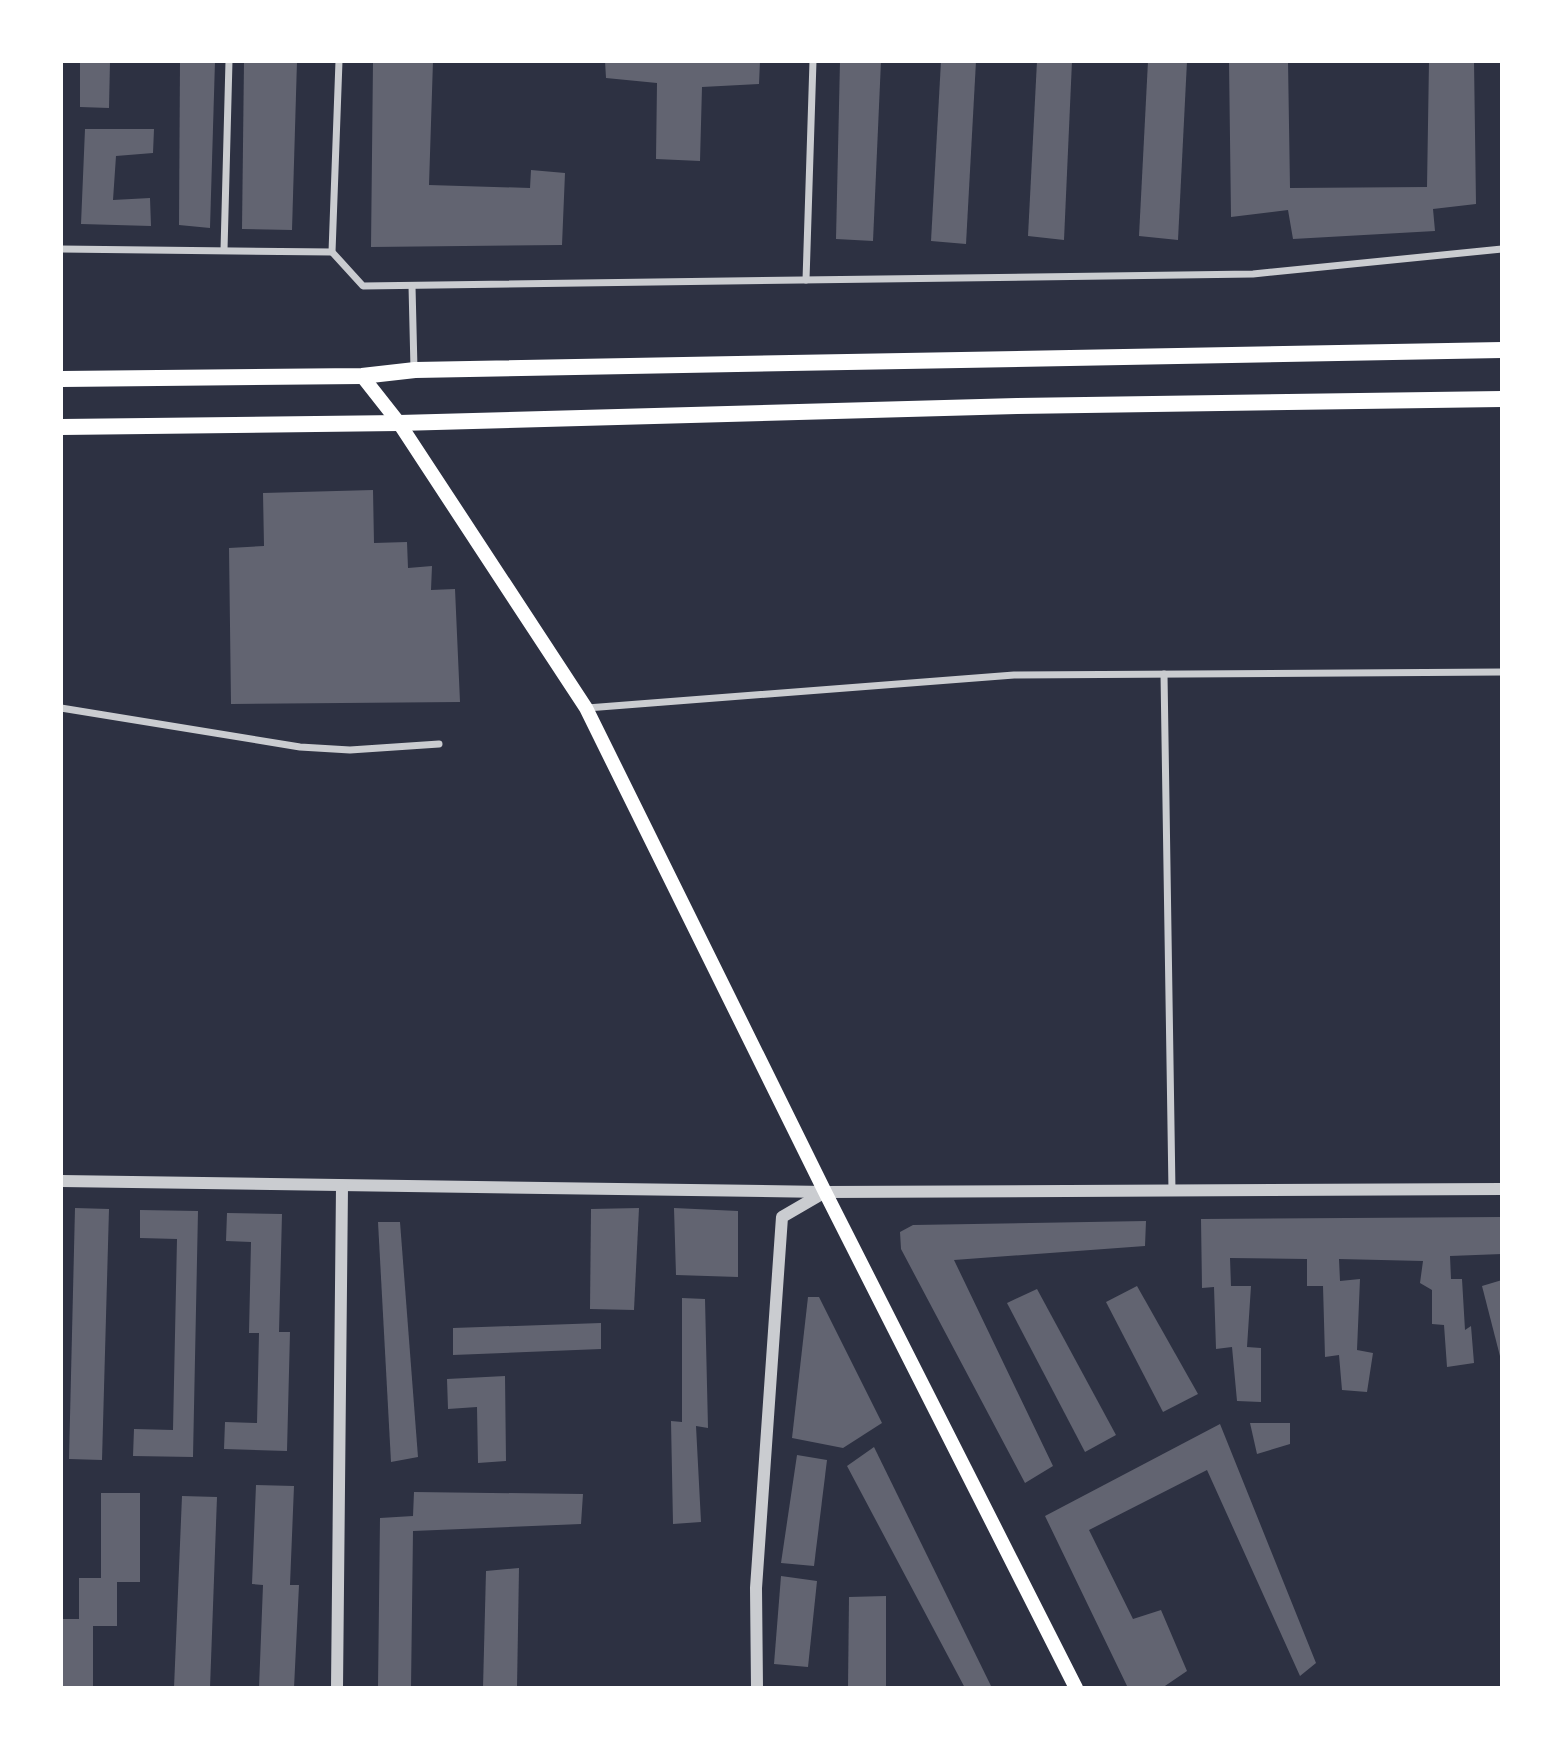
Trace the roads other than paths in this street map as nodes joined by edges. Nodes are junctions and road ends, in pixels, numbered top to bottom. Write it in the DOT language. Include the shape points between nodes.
graph roads {
  1 [pos="229,61"];
  2 [pos="339,61"];
  3 [pos="813,61"];
  4 [pos="61,249"];
  5 [pos="1502,249"];
  6 [pos="224,250"];
  7 [pos="332,252"];
  8 [pos="806,280"];
  9 [pos="412,286"];
  10 [pos="1502,350"];
  11 [pos="415,370"];
  12 [pos="362,376"];
  13 [pos="61,379"];
  14 [pos="1502,399"];
  15 [pos="399,423"];
  16 [pos="61,427"];
  17 [pos="1502,672"];
  18 [pos="1164,674"];
  19 [pos="61,708"];
  20 [pos="586,708"];
  21 [pos="439,744"];
  22 [pos="61,1181"];
  23 [pos="342,1186"];
  24 [pos="1502,1189"];
  25 [pos="1171,1191"];
  26 [pos="825,1192"];
  27 [pos="337,1688"];
  28 [pos="757,1688"];
  29 [pos="1076,1688"];
  1 -- 6 [label="street"];
  2 -- 7 [label="street"];
  3 -- 8 [label="street"];
  4 -- 6 [label="street"];
  5 -- 8 [label="street" via="1253,274"];
  6 -- 7 [label="street"];
  7 -- 9 [label="street" via="363,286"];
  8 -- 9 [label="street"];
  9 -- 11 [label="street"];
  10 -- 11 [label="main road"];
  11 -- 12 [label="main road"];
  12 -- 13 [label="main road"];
  12 -- 15 [label="main road"];
  14 -- 15 [label="main road" via="1017,406"];
  15 -- 16 [label="main road"];
  15 -- 20 [label="main road"];
  17 -- 18 [label="street"];
  18 -- 20 [label="street" via="1014,675"];
  18 -- 25 [label="street"];
  19 -- 21 [label="street" via="300,747 350,750"];
  20 -- 26 [label="main road"];
  22 -- 23 [label="street"];
  23 -- 26 [label="street"];
  23 -- 27 [label="street"];
  24 -- 25 [label="street"];
  25 -- 26 [label="street"];
  26 -- 28 [label="street" via="782,1217 756,1588"];
  26 -- 29 [label="main road"];
}
